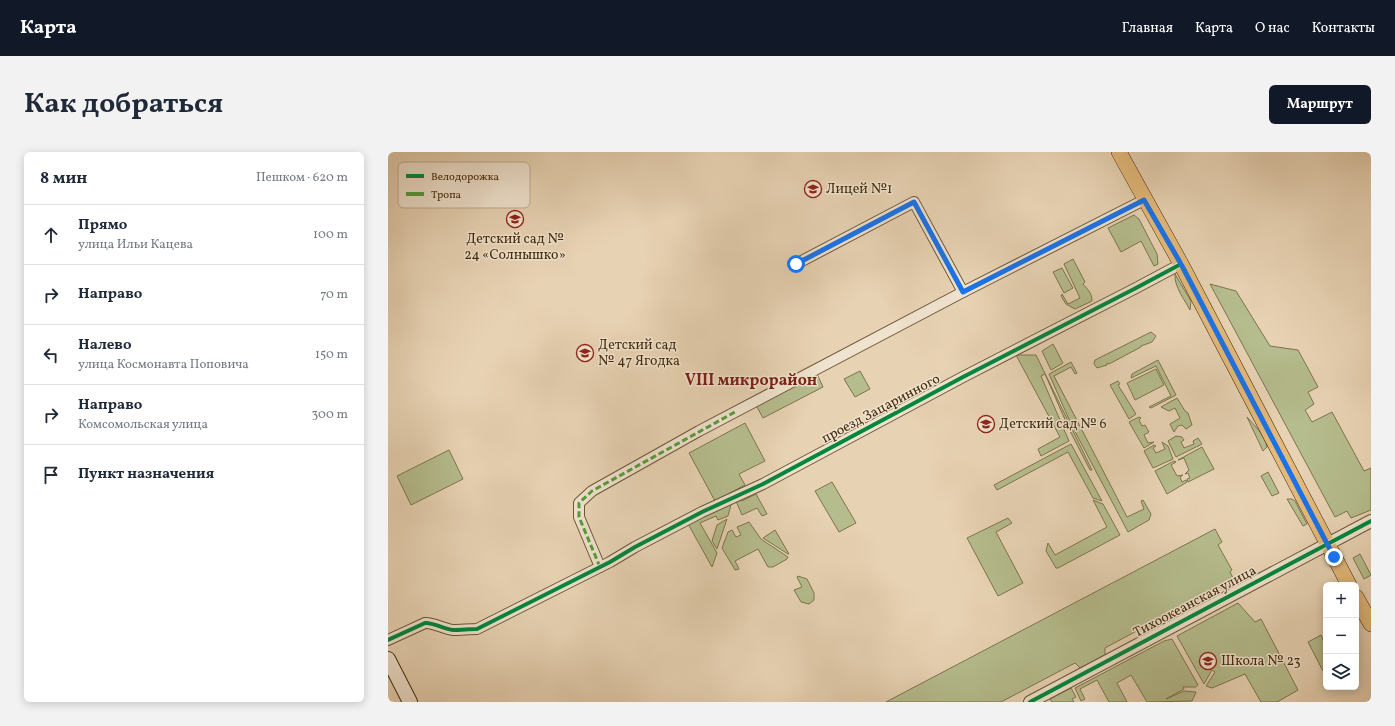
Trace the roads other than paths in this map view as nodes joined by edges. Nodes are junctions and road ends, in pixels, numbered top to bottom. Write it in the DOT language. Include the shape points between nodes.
graph roads {
  1 [pos="1119,152"];
  2 [pos="1144,200"];
  3 [pos="796,264"];
  4 [pos="1181,264"];
  5 [pos="963,292"];
  6 [pos="1371,521"];
  7 [pos="1327,544"];
  8 [pos="595,569"];
  9 [pos="1347,582"];
  10 [pos="1359,602"];
  11 [pos="1371,624"];
  12 [pos="388,640"];
  13 [pos="388,659"];
  14 [pos="410,702"];
  15 [pos="1030,702"];
  1 -- 2 [label="main road"];
  2 -- 4 [label="main road"];
  2 -- 5 [label="street"];
  3 -- 5 [label="street" via="914,202"];
  4 -- 7 [label="main road"];
  4 -- 8 [label="street, проезд Зацаринного" via="763,484 702,512"];
  5 -- 8 [label="street" via="592,491 579,503 579,517"];
  6 -- 7 [label="street, Тихоокеанская улица"];
  7 -- 9 [label="main road"];
  7 -- 15 [label="street, Тихоокеанская улица"];
  8 -- 12 [label="street, проезд Зацаринного" via="477,629 453,630 430,622"];
  10 -- 11 [label="main road"];
  13 -- 14 [label="main road"];
}
